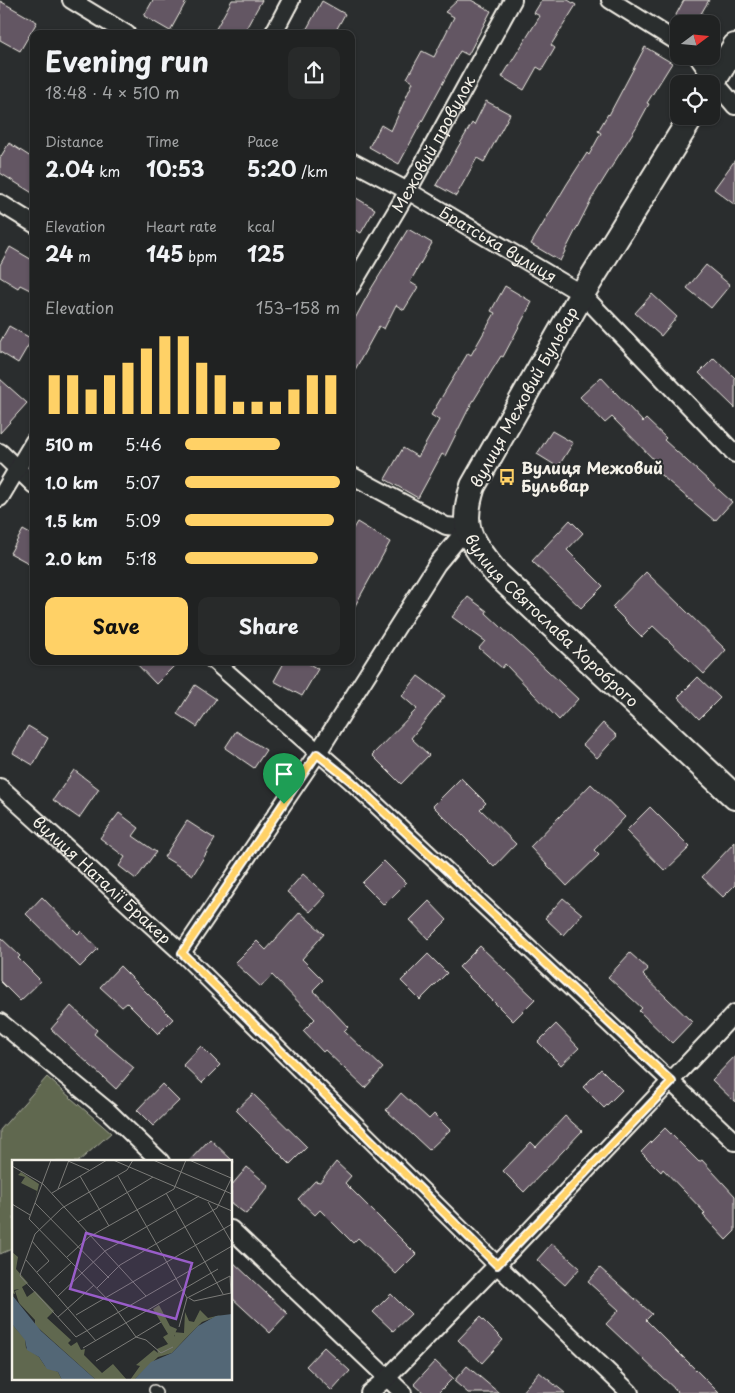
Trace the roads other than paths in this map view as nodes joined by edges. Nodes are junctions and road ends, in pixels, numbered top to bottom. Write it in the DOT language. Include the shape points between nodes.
graph roads {
  1 [pos="71,0"];
  2 [pos="291,0"];
  3 [pos="513,0"];
  4 [pos="610,0"];
  5 [pos="120,30"];
  6 [pos="275,30"];
  7 [pos="670,37"];
  8 [pos="735,46"];
  9 [pos="717,75"];
  10 [pos="720,91"];
  11 [pos="735,106"];
  12 [pos="686,125"];
  13 [pos="355,163"];
  14 [pos="408,191"];
  15 [pos="0,202"];
  16 [pos="30,221"];
  17 [pos="355,280"];
  18 [pos="582,294"];
  19 [pos="30,447"];
  20 [pos="0,452"];
  21 [pos="735,454"];
  22 [pos="17,468"];
  23 [pos="355,477"];
  24 [pos="30,481"];
  25 [pos="0,498"];
  26 [pos="467,528"];
  27 [pos="218,665"];
  28 [pos="317,754"];
  29 [pos="0,787"];
  30 [pos="735,797"];
  31 [pos="182,953"];
  32 [pos="735,1013"];
  33 [pos="0,1022"];
  34 [pos="672,1082"];
  35 [pos="735,1142"];
  36 [pos="159,1160"];
  37 [pos="232,1230"];
  38 [pos="497,1265"];
  39 [pos="387,1378"];
  40 [pos="369,1393"];
  41 [pos="403,1393"];
  42 [pos="630,1393"];
  1 -- 5 [label="street"];
  2 -- 6 [label="street"];
  3 -- 14 [label="street, Межовий провулок"];
  4 -- 7 [label="street"];
  8 -- 9 [label="street"];
  10 -- 11 [label="street"];
  12 -- 18 [label="street, вулиця Межовий Бульвар"];
  13 -- 14 [label="street, Братська вулиця"];
  14 -- 17 [label="street, Межовий провулок"];
  14 -- 18 [label="street, Братська вулиця"];
  15 -- 16 [label="street"];
  18 -- 21 [label="street, Братська вулиця"];
  18 -- 26 [label="street, вулиця Межовий Бульвар" via="473,486 465,508"];
  19 -- 22 [label="street"];
  20 -- 22 [label="street"];
  22 -- 24 [label="street"];
  22 -- 25 [label="street"];
  23 -- 26 [label="street, вулиця Святослава Хороброго" via="446,526"];
  26 -- 28 [label="street" via="437,564"];
  26 -- 30 [label="street, вулиця Святослава Хороброго" via="478,551 496,573"];
  27 -- 28 [label="street"];
  28 -- 31 [label="street"];
  28 -- 34 [label="street" via="359,788"];
  29 -- 31 [label="street, вулиця Наталії Бракер"];
  31 -- 38 [label="street, вулиця Наталії Бракер"];
  32 -- 34 [label="street"];
  33 -- 36 [label="street" via="109,1112"];
  34 -- 35 [label="street"];
  34 -- 38 [label="street"];
  37 -- 39 [label="street"];
  38 -- 39 [label="street"];
  38 -- 42 [label="street, вулиця Наталії Бракер"];
  39 -- 40 [label="street"];
  39 -- 41 [label="street"];
}
